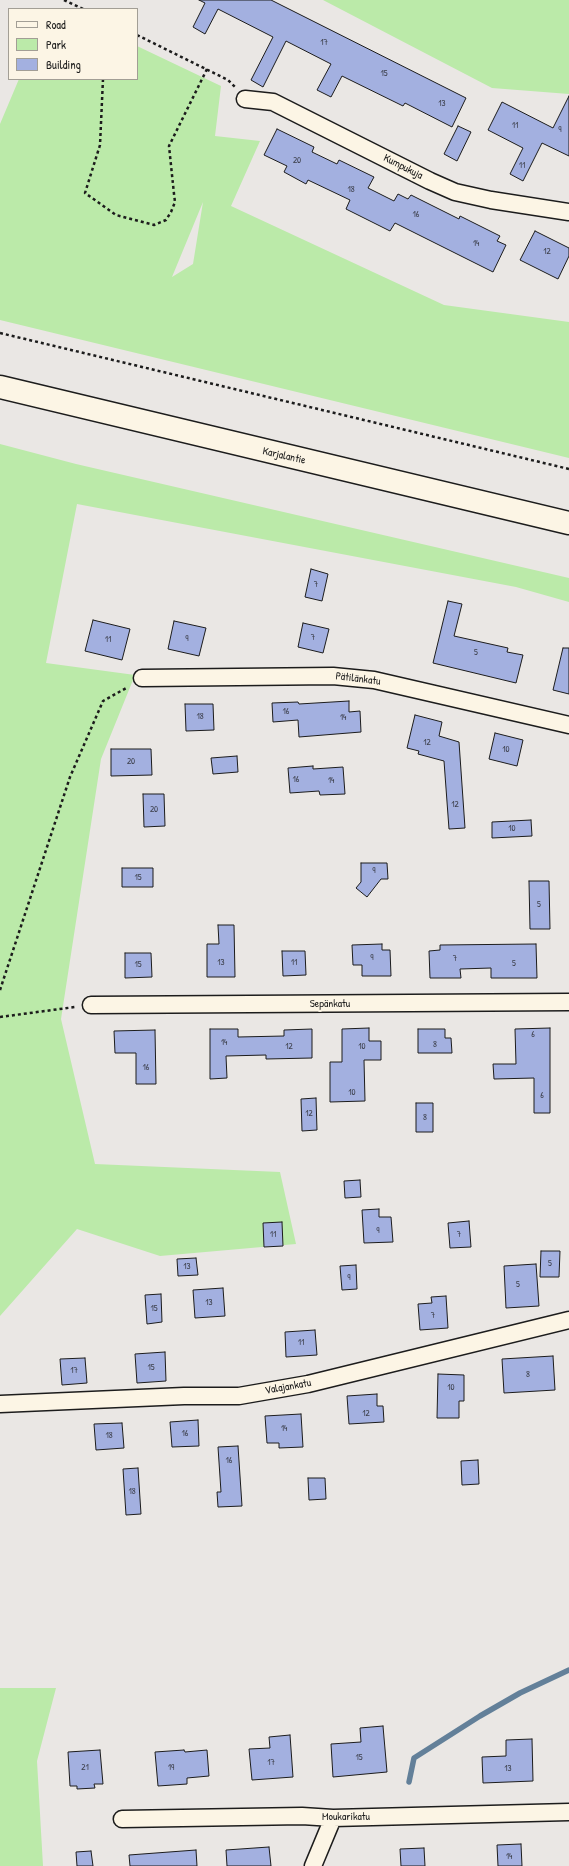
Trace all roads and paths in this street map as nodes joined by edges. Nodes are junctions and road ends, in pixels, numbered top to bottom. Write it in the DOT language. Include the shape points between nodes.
graph roads {
  1 [pos="64,0"];
  2 [pos="81,8"];
  3 [pos="138,35"];
  4 [pos="207,69"];
  5 [pos="104,80"];
  6 [pos="245,99"];
  7 [pos="569,212"];
  8 [pos="0,333"];
  9 [pos="0,387"];
  10 [pos="569,469"];
  11 [pos="569,523"];
  12 [pos="142,678"];
  13 [pos="569,725"];
  14 [pos="0,990"];
  15 [pos="569,1002"];
  16 [pos="91,1005"];
  17 [pos="0,1017"];
  18 [pos="569,1320"];
  19 [pos="0,1404"];
  20 [pos="569,1812"];
  21 [pos="122,1818"];
  22 [pos="333,1818"];
  23 [pos="313,1866"];
  1 -- 2 [label="path"];
  3 -- 4 [label="path"];
  4 -- 5 [label="path" via="169,146 175,202 166,220 154,225 116,215 85,193 100,144"];
  4 -- 6 [label="path" via="228,80"];
  6 -- 7 [label="street, Kumpukuja" via="273,102 455,192"];
  8 -- 10 [label="path"];
  9 -- 11 [label="main road, Karjalantie"];
  12 -- 13 [label="street, Pätilänkatu" via="334,676 374,680"];
  12 -- 14 [label="path" via="103,701 70,776"];
  15 -- 16 [label="street, Sepänkatu"];
  16 -- 17 [label="path"];
  18 -- 19 [label="street, Valajankatu" via="315,1382 240,1396"];
  20 -- 22 [label="street, Moukarikatu"];
  21 -- 22 [label="street, Moukarikatu"];
  22 -- 23 [label="street"];
}
